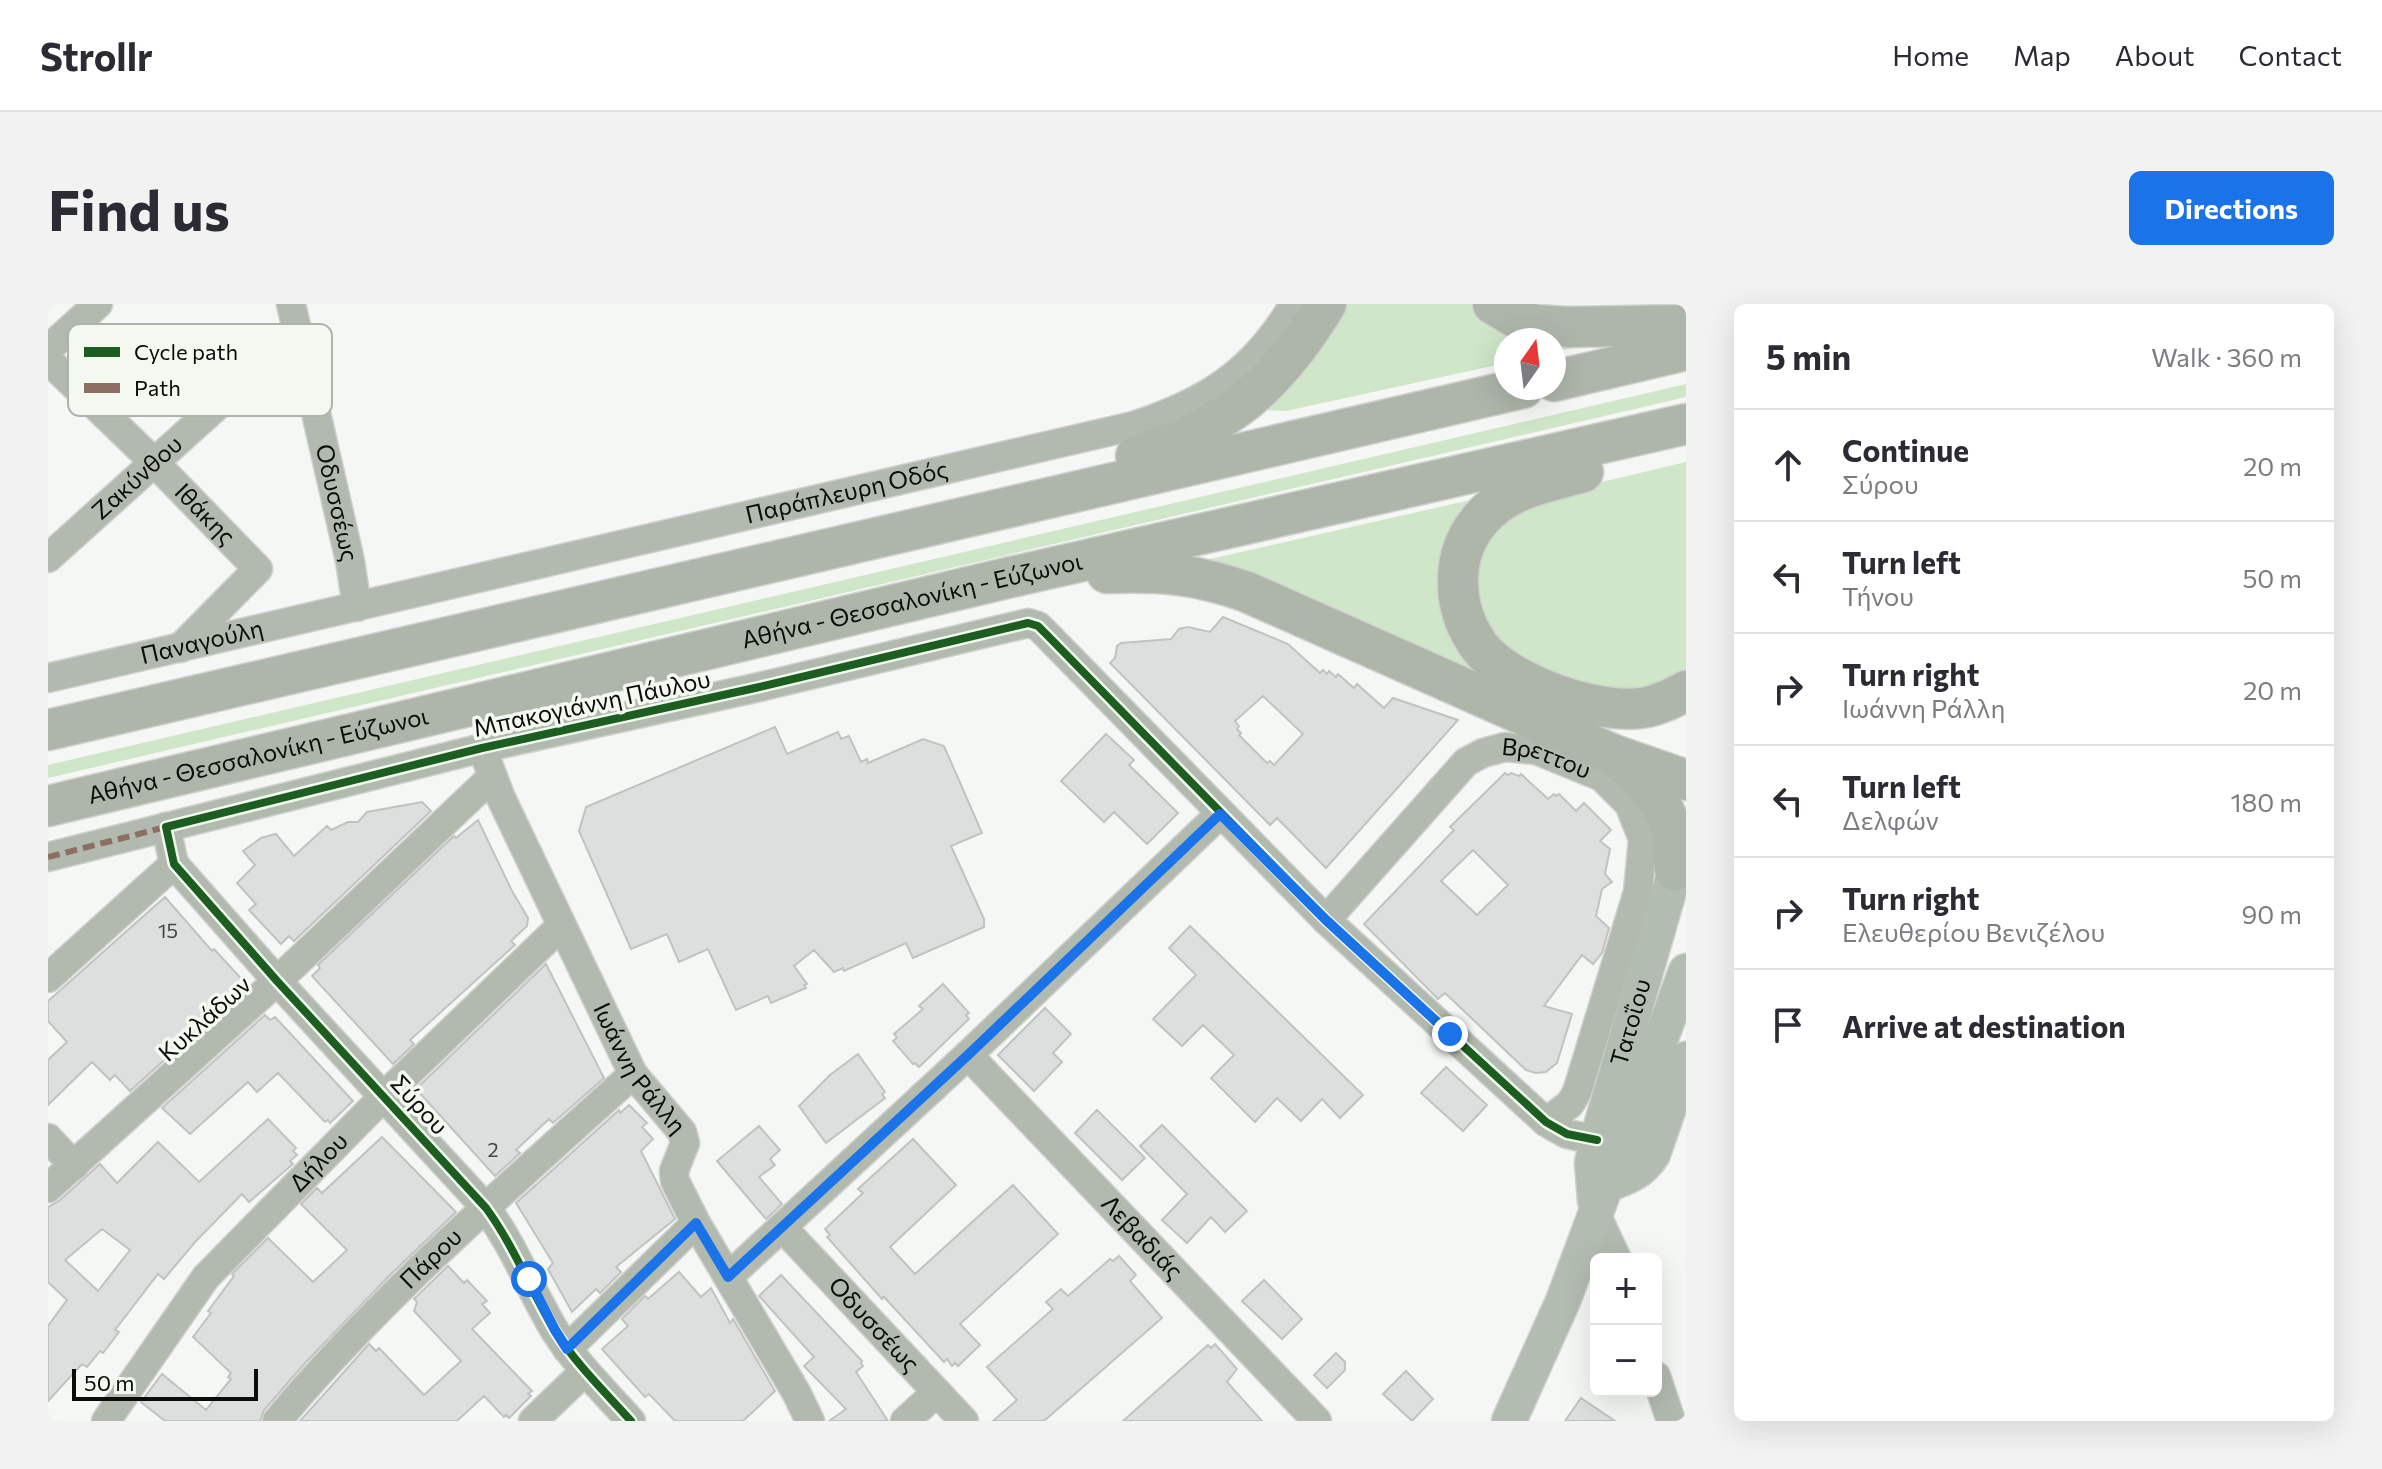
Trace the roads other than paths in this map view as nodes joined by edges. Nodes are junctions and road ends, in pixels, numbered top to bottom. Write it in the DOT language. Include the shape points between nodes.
graph roads {
  1 [pos="98,304"];
  2 [pos="291,304"];
  3 [pos="1294,304"];
  4 [pos="1326,304"];
  5 [pos="1493,304"];
  6 [pos="76,324"];
  7 [pos="296,324"];
  8 [pos="1686,325"];
  9 [pos="68,331"];
  10 [pos="48,349"];
  11 [pos="1686,350"];
  12 [pos="48,360"];
  13 [pos="1566,378"];
  14 [pos="68,379"];
  15 [pos="1494,395"];
  16 [pos="106,416"];
  17 [pos="204,416"];
  18 [pos="317,416"];
  19 [pos="1681,425"];
  20 [pos="153,461"];
  21 [pos="971,517"];
  22 [pos="48,558"];
  23 [pos="1007,578"];
  24 [pos="357,607"];
  25 [pos="180,648"];
  26 [pos="48,678"];
  27 [pos="1686,691"];
  28 [pos="48,730"];
  29 [pos="482,748"];
  30 [pos="1614,755"];
  31 [pos="491,778"];
  32 [pos="1686,780"];
  33 [pos="48,806"];
  34 [pos="1220,814"];
  35 [pos="166,827"];
  36 [pos="1681,852"];
  37 [pos="48,857"];
  38 [pos="174,864"];
  39 [pos="1326,920"];
  40 [pos="560,927"];
  41 [pos="1686,971"];
  42 [pos="48,978"];
  43 [pos="277,981"];
  44 [pos="968,1055"];
  45 [pos="1686,1060"];
  46 [pos="633,1074"];
  47 [pos="384,1096"];
  48 [pos="1546,1122"];
  49 [pos="48,1138"];
  50 [pos="1597,1140"];
  51 [pos="74,1166"];
  52 [pos="48,1188"];
  53 [pos="1602,1199"];
  54 [pos="486,1208"];
  55 [pos="696,1223"];
  56 [pos="782,1227"];
  57 [pos="1616,1253"];
  58 [pos="728,1277"];
  59 [pos="1590,1283"];
  60 [pos="1563,1301"];
  61 [pos="567,1349"];
  62 [pos="585,1371"];
  63 [pos="1662,1382"];
  64 [pos="936,1393"];
  65 [pos="1662,1393"];
  66 [pos="1686,1396"];
  67 [pos="106,1421"];
  68 [pos="277,1421"];
  69 [pos="533,1421"];
  70 [pos="631,1421"];
  71 [pos="810,1421"];
  72 [pos="905,1421"];
  73 [pos="964,1421"];
  74 [pos="1317,1421"];
  75 [pos="1509,1421"];
  76 [pos="1671,1421"];
  1 -- 6 [label="street"];
  2 -- 7 [label="street, Οδυσσέως"];
  3 -- 24 [label="street, Παράπλευρη Οδός" via="1272,339 1227,383 1189,405 1133,426"];
  4 -- 21 [label="highway" via="1289,360 1219,421 1178,442"];
  5 -- 8 [label="highway" via="1536,325"];
  9 -- 10 [label="street"];
  11 -- 13 [label="highway"];
  12 -- 14 [label="street, Ιθάκης"];
  15 -- 21 [label="highway"];
  16 -- 20 [label="street, Ιθάκης"];
  17 -- 20 [label="street, Ζακύνθου"];
  18 -- 24 [label="street, Οδυσσέως"];
  19 -- 23 [label="highway, Αθήνα - Θεσσαλονίκη - Εύζωνοι"];
  19 -- 27 [label="highway" via="1591,470 1498,503 1468,536 1459,558 1458,593 1465,623 1481,648 1528,681 1618,709 1645,708"];
  20 -- 22 [label="street, Ζακύνθου"];
  20 -- 25 [label="street, Ιθάκης" via="258,569"];
  21 -- 28 [label="highway"];
  23 -- 30 [label="highway" via="1151,572 1218,582"];
  23 -- 33 [label="highway, Αθήνα - Θεσσαλονίκη - Εύζωνοι"];
  24 -- 25 [label="street, Παναγούλη"];
  25 -- 26 [label="street, Παναγούλη"];
  29 -- 31 [label="street, Ιωάννη Ράλλη"];
  29 -- 34 [label="street, Μπακογιάννη Πάυλου" via="1028,623 1038,626"];
  29 -- 35 [label="street, Μπακογιάννη Πάυλου"];
  30 -- 32 [label="highway"];
  30 -- 36 [label="highway" via="1660,805"];
  31 -- 40 [label="street, Ιωάννη Ράλλη"];
  31 -- 43 [label="street, Κυκλάδων"];
  34 -- 39 [label="street"];
  34 -- 44 [label="street"];
  35 -- 37 [label="street, Μπακογιάννη Πάυλου"];
  35 -- 38 [label="street, Σύρου"];
  36 -- 50 [label="main road, Τατοΐου"];
  38 -- 42 [label="street"];
  38 -- 43 [label="street, Σύρου"];
  39 -- 48 [label="street"];
  39 -- 48 [label="street, Βρεττου" via="1466,762 1483,753 1505,747 1536,750 1602,777 1629,804 1643,839 1638,892 1577,1092"];
  40 -- 46 [label="street, Ιωάννη Ράλλη"];
  40 -- 47 [label="street, Δήλου"];
  41 -- 53 [label="main road, Τατοΐου"];
  43 -- 47 [label="street, Σύρου"];
  43 -- 51 [label="street, Κυκλάδων"];
  44 -- 56 [label="street"];
  44 -- 74 [label="street, Λεβαδιάς"];
  45 -- 53 [label="main road" via="1653,1154"];
  46 -- 54 [label="street, Πάρου"];
  46 -- 55 [label="street, Ιωάννη Ράλλη" via="682,1132 685,1143 675,1181"];
  47 -- 54 [label="street, Σύρου"];
  47 -- 67 [label="street, Δήλου" via="206,1277"];
  48 -- 50 [label="street" via="1567,1134"];
  49 -- 51 [label="street"];
  50 -- 53 [label="main road, Τατοΐου" via="1592,1163"];
  51 -- 52 [label="street, Κυκλάδων"];
  53 -- 57 [label="street"];
  53 -- 60 [label="main road, Τατοΐου"];
  54 -- 61 [label="street, Σύρου"];
  54 -- 68 [label="street, Πάρου"];
  55 -- 58 [label="street, Ιωάννη Ράλλη"];
  55 -- 61 [label="street"];
  56 -- 58 [label="street"];
  56 -- 64 [label="street, Οδυσσέως"];
  58 -- 71 [label="street, Ιωάννη Ράλλη"];
  59 -- 60 [label="main road"];
  60 -- 75 [label="main road, Τατοΐου"];
  61 -- 62 [label="street, Σύρου"];
  62 -- 69 [label="street"];
  62 -- 70 [label="street, Σύρου"];
  63 -- 66 [label="street"];
  64 -- 72 [label="street"];
  64 -- 73 [label="street, Οδυσσέως"];
  65 -- 76 [label="street"];
}
